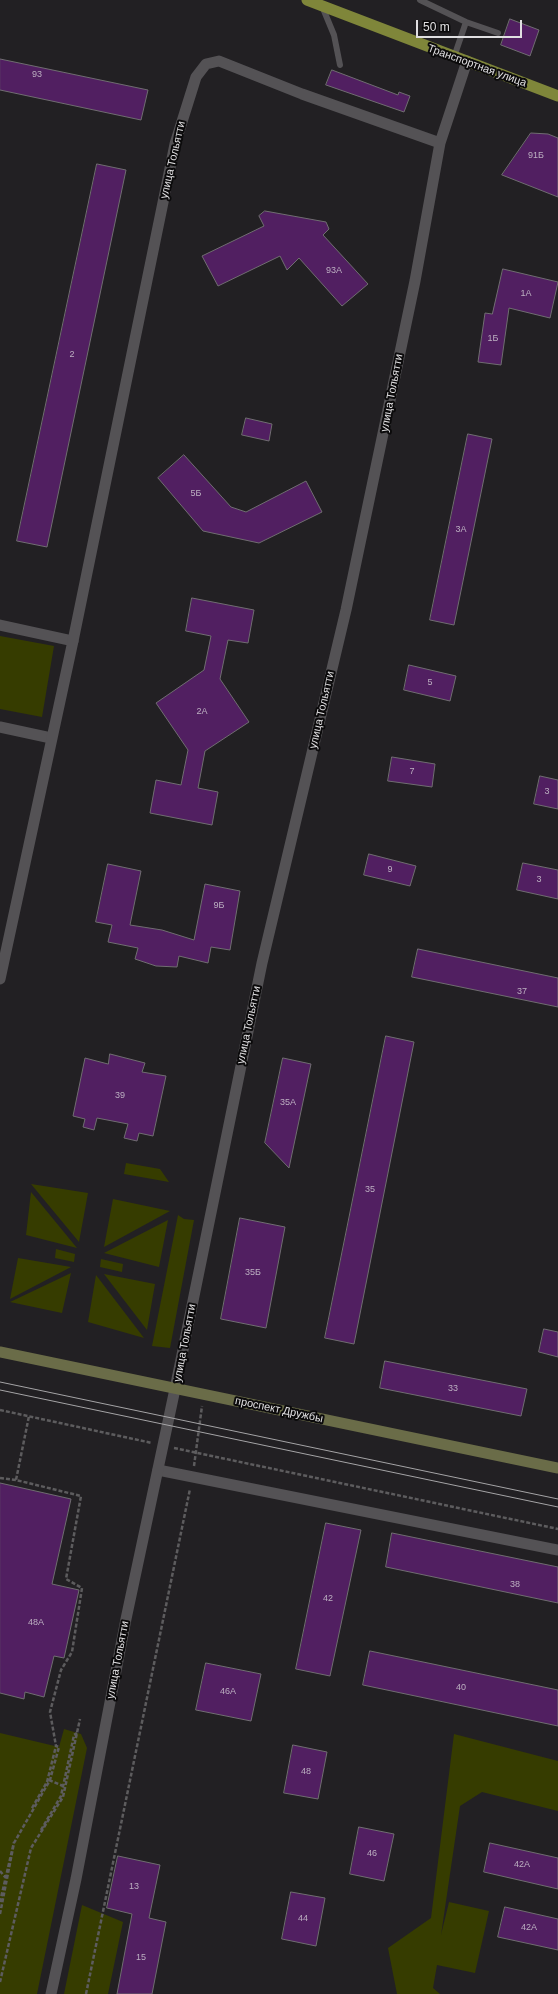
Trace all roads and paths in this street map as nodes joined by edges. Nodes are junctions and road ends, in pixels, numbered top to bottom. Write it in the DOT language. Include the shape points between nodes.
graph roads {
  1 [pos="307,0"];
  2 [pos="420,0"];
  3 [pos="322,6"];
  4 [pos="466,22"];
  5 [pos="498,33"];
  6 [pos="454,57"];
  7 [pos="467,61"];
  8 [pos="340,65"];
  9 [pos="558,96"];
  10 [pos="440,143"];
  11 [pos="0,625"];
  12 [pos="73,641"];
  13 [pos="0,727"];
  14 [pos="51,738"];
  15 [pos="0,979"];
  16 [pos="0,1352"];
  17 [pos="176,1389"];
  18 [pos="204,1395"];
  19 [pos="0,1410"];
  20 [pos="29,1416"];
  21 [pos="162,1445"];
  22 [pos="197,1453"];
  23 [pos="558,1468"];
  24 [pos="158,1470"];
  25 [pos="0,1478"];
  26 [pos="192,1478"];
  27 [pos="16,1480"];
  28 [pos="558,1529"];
  29 [pos="558,1550"];
  30 [pos="80,1719"];
  31 [pos="48,1780"];
  32 [pos="64,1786"];
  33 [pos="0,1871"];
  34 [pos="5,1878"];
  35 [pos="0,1902"];
  36 [pos="0,1914"];
  37 [pos="0,1975"];
  38 [pos="0,1982"];
  39 [pos="51,1994"];
  40 [pos="86,1994"];
  1 -- 3 [label="main road, Транспортная улица"];
  2 -- 4 [label="lane"];
  3 -- 6 [label="main road, Транспортная улица"];
  3 -- 8 [label="lane" via="334,35"];
  4 -- 5 [label="lane"];
  4 -- 6 [label="lane"];
  6 -- 7 [label="main road, Транспортная улица"];
  7 -- 9 [label="main road, Транспортная улица"];
  7 -- 10 [label="street, улица Тольятти"];
  10 -- 12 [label="street, улица Тольятти" via="302,94 219,61 206,64 196,77 175,144"];
  10 -- 17 [label="street, улица Тольятти" via="390,405 346,610 262,963"];
  11 -- 12 [label="street"];
  12 -- 14 [label="street, улица Тольятти"];
  13 -- 14 [label="street"];
  14 -- 15 [label="street, улица Тольятти"];
  16 -- 17 [label="main road, проспект Дружбы"];
  17 -- 18 [label="main road, проспект Дружбы"];
  17 -- 21 [label="street, улица Тольятти"];
  18 -- 22 [label="path"];
  18 -- 23 [label="main road, проспект Дружбы"];
  19 -- 20 [label="path"];
  20 -- 21 [label="path"];
  20 -- 27 [label="path"];
  21 -- 22 [label="path"];
  21 -- 24 [label="street, улица Тольятти"];
  22 -- 26 [label="path"];
  22 -- 28 [label="path"];
  24 -- 26 [label="street"];
  24 -- 39 [label="street, улица Тольятти"];
  25 -- 27 [label="path"];
  26 -- 29 [label="street"];
  26 -- 40 [label="path"];
  27 -- 31 [label="path" via="81,1496 66,1579 82,1588 72,1652 61,1670 50,1712 56,1746"];
  30 -- 32 [label="path"];
  31 -- 32 [label="path"];
  31 -- 34 [label="path" via="12,1844"];
  31 -- 36 [label="path" via="14,1843"];
  32 -- 37 [label="path" via="61,1796 30,1848"];
  32 -- 38 [label="path" via="63,1797 31,1848"];
  33 -- 34 [label="path"];
  34 -- 35 [label="path"];
}
